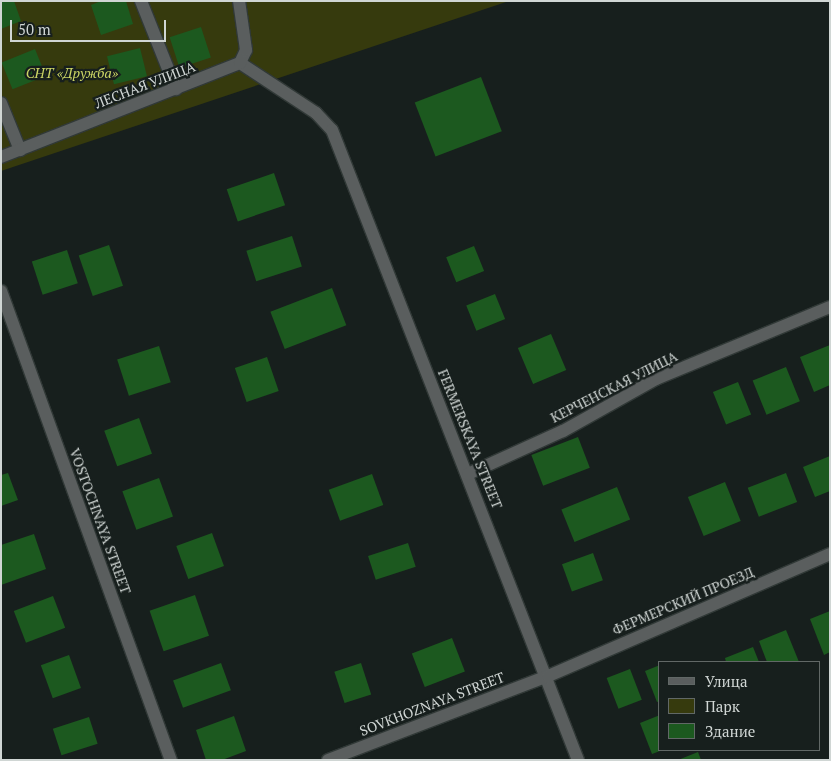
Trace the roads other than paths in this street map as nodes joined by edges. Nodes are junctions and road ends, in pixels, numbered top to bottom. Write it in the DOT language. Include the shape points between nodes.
graph roads {
  1 [pos="141,1"];
  2 [pos="239,1"];
  3 [pos="240,63"];
  4 [pos="176,88"];
  5 [pos="1,103"];
  6 [pos="20,150"];
  7 [pos="1,157"];
  8 [pos="1,292"];
  9 [pos="830,307"];
  10 [pos="468,474"];
  11 [pos="830,554"];
  12 [pos="548,676"];
  13 [pos="171,760"];
  14 [pos="328,760"];
  15 [pos="578,760"];
  1 -- 4 [label="street"];
  2 -- 3 [label="street" via="246,50"];
  3 -- 4 [label="street, ЛЕСНАЯ УЛИЦА"];
  3 -- 10 [label="street, FERMERSKAYA STREET" via="316,113 332,130"];
  4 -- 6 [label="street, ЛЕСНАЯ УЛИЦА"];
  5 -- 6 [label="street"];
  6 -- 7 [label="street, ЛЕСНАЯ УЛИЦА"];
  8 -- 13 [label="street, VOSTOCHNAYA STREET"];
  9 -- 10 [label="street, КЕРЧЕНСКАЯ УЛИЦА" via="656,379 563,431"];
  10 -- 12 [label="street, FERMERSKAYA STREET"];
  11 -- 12 [label="street, ФЕРМЕРСКИЙ ПРОЕЗД"];
  12 -- 14 [label="street, SOVKHOZNAYA STREET"];
  12 -- 15 [label="street, FERMERSKAYA STREET"];
}
